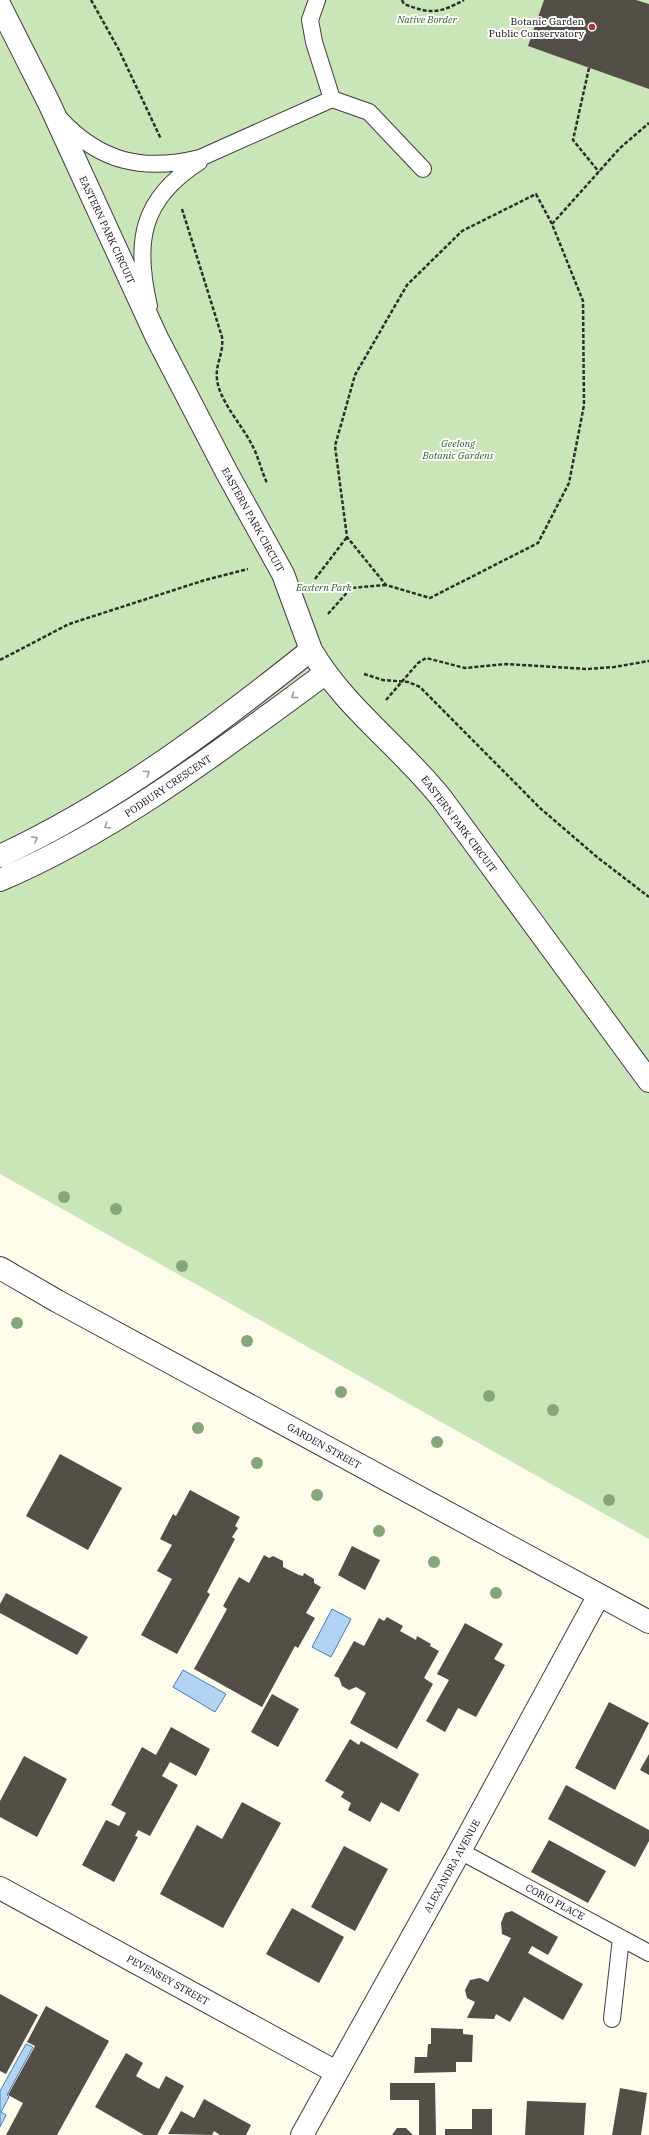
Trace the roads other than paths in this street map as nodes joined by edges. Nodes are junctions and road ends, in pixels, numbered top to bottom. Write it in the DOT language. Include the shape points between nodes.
graph roads {
  1 [pos="317,0"];
  2 [pos="0,6"];
  3 [pos="332,99"];
  4 [pos="49,103"];
  5 [pos="214,152"];
  6 [pos="423,169"];
  7 [pos="157,338"];
  8 [pos="311,650"];
  9 [pos="326,673"];
  10 [pos="0,856"];
  11 [pos="0,880"];
  12 [pos="649,1081"];
  13 [pos="0,1268"];
  14 [pos="599,1595"];
  15 [pos="649,1622"];
  16 [pos="460,1851"];
  17 [pos="0,1888"];
  18 [pos="621,1938"];
  19 [pos="649,1953"];
  20 [pos="612,2019"];
  21 [pos="336,2072"];
  22 [pos="302,2135"];
  1 -- 3 [label="lane" via="310,20 314,42"];
  2 -- 4 [label="street, EASTERN PARK CIRCUIT"];
  3 -- 5 [label="lane"];
  3 -- 6 [label="lane" via="369,112"];
  4 -- 5 [label="lane" via="72,131 97,150 122,160 140,164 169,164 200,158"];
  4 -- 7 [label="street, EASTERN PARK CIRCUIT"];
  5 -- 7 [label="lane" via="173,182 151,209 143,231 144,283"];
  7 -- 8 [label="street, EASTERN PARK CIRCUIT" via="226,471 276,559"];
  8 -- 9 [label="street, EASTERN PARK CIRCUIT"];
  10 -- 8 [label="street, one-way" via="64,824 125,788 230,714"];
  9 -- 11 [label="street, PODBURY CRESCENT, one-way" via="220,751 125,814 58,854"];
  9 -- 12 [label="street, EASTERN PARK CIRCUIT" via="370,723 424,776"];
  13 -- 14 [label="street, GARDEN STREET"];
  14 -- 15 [label="street, GARDEN STREET"];
  14 -- 16 [label="street, ALEXANDRA AVENUE"];
  16 -- 18 [label="lane, CORIO PLACE"];
  16 -- 21 [label="street, ALEXANDRA AVENUE"];
  17 -- 21 [label="street, PEVENSEY STREET"];
  18 -- 19 [label="lane, CORIO PLACE"];
  18 -- 20 [label="lane"];
  21 -- 22 [label="street, ALEXANDRA AVENUE"];
}
